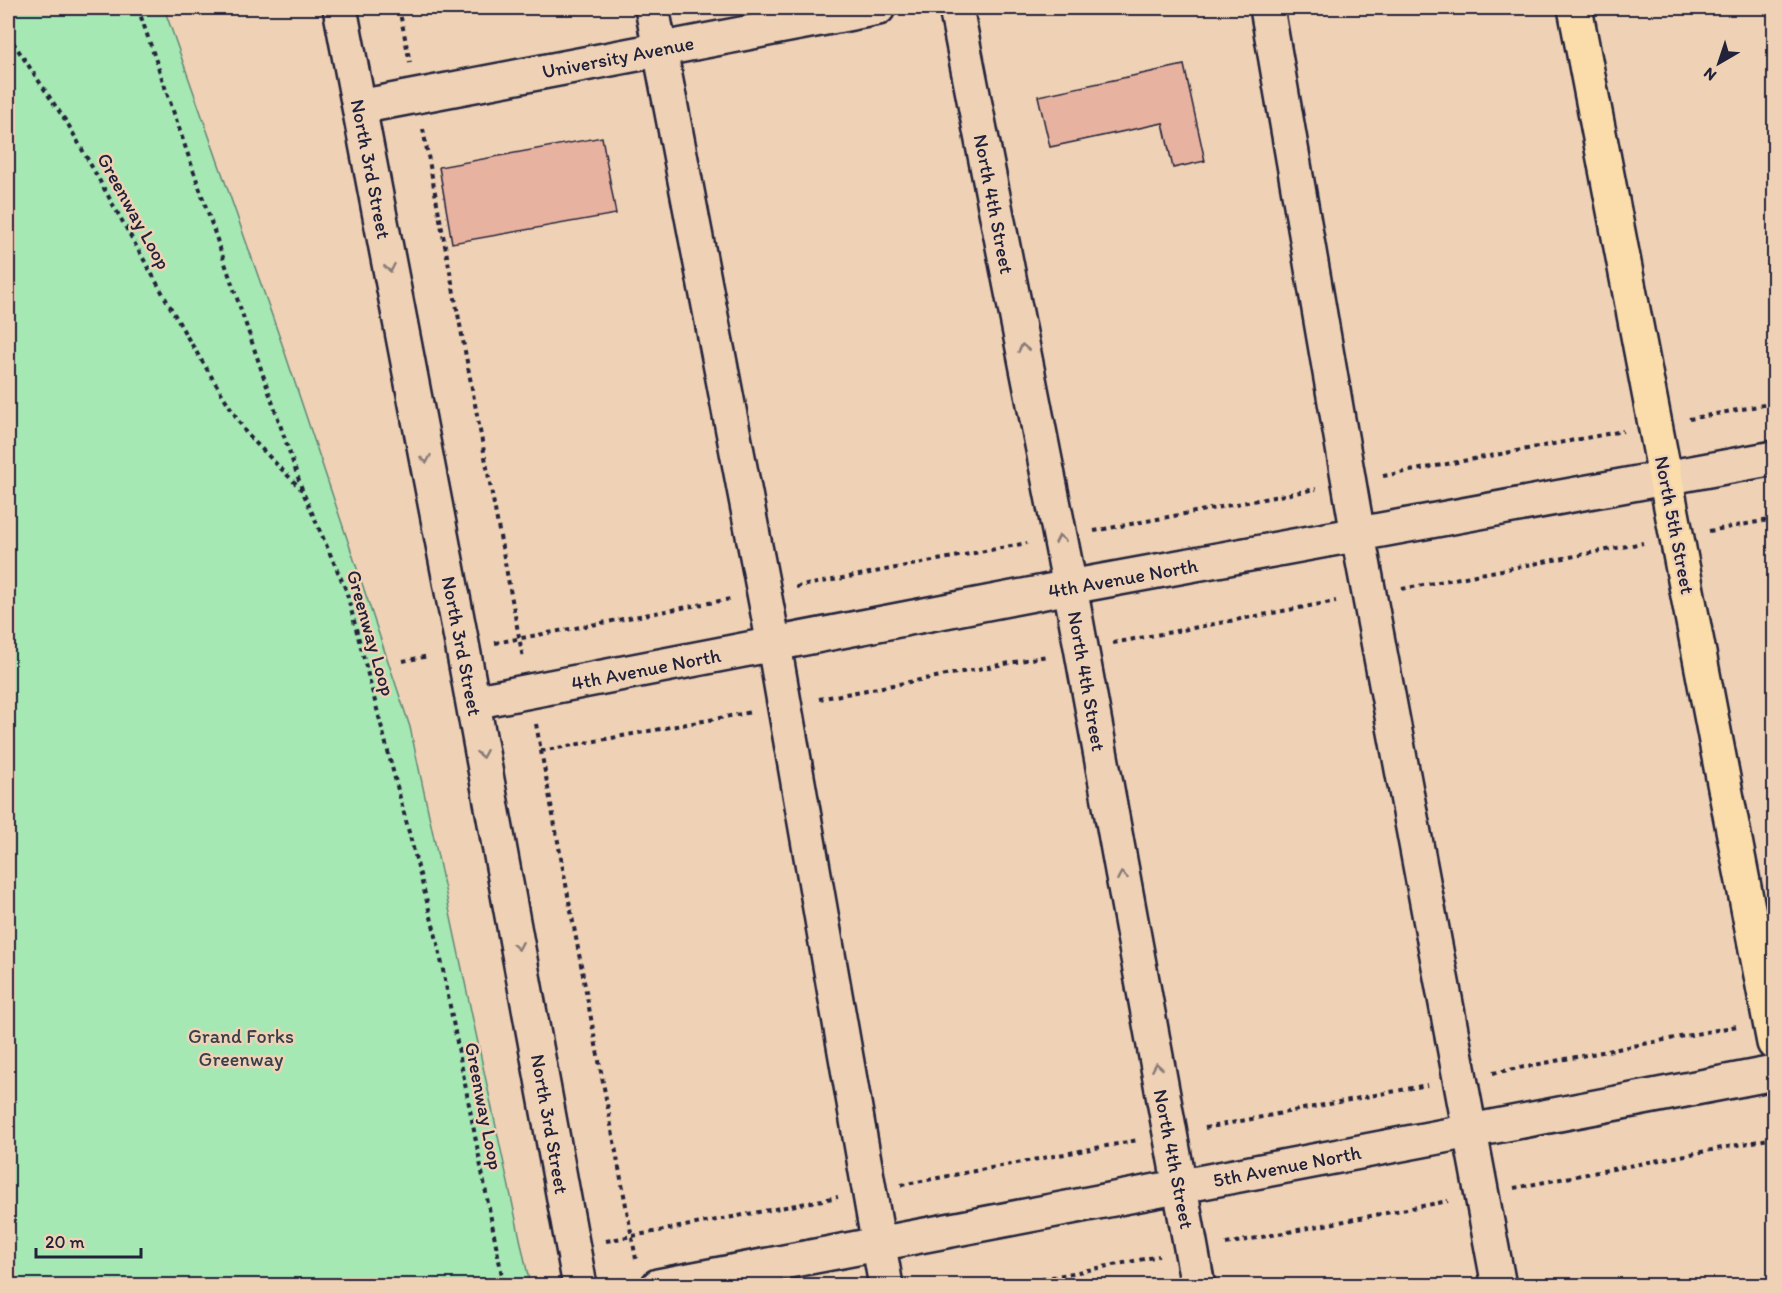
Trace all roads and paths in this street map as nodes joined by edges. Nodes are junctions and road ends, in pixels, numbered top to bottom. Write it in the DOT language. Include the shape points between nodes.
graph roads {
  1 [pos="138,8"];
  2 [pos="340,8"];
  3 [pos="399,8"];
  4 [pos="652,8"];
  5 [pos="878,8"];
  6 [pos="956,8"];
  7 [pos="1267,8"];
  8 [pos="1575,8"];
  9 [pos="8,34"];
  10 [pos="660,49"];
  11 [pos="417,96"];
  12 [pos="359,107"];
  13 [pos="1774,459"];
  14 [pos="1666,479"];
  15 [pos="302,490"];
  16 [pos="1774,519"];
  17 [pos="1358,535"];
  18 [pos="1677,537"];
  19 [pos="1070,587"];
  20 [pos="1368,595"];
  21 [pos="774,645"];
  22 [pos="1081,649"];
  23 [pos="530,691"];
  24 [pos="473,702"];
  25 [pos="785,705"];
  26 [pos="541,751"];
  27 [pos="1774,1043"];
  28 [pos="1774,1073"];
  29 [pos="1469,1132"];
  30 [pos="1774,1138"];
  31 [pos="1179,1187"];
  32 [pos="1481,1194"];
  33 [pos="879,1244"];
  34 [pos="1191,1250"];
  35 [pos="648,1276"];
  36 [pos="504,1286"];
  37 [pos="580,1286"];
  38 [pos="886,1286"];
  39 [pos="1007,1286"];
  40 [pos="1198,1286"];
  41 [pos="1499,1286"];
  1 -- 15 [label="path"];
  2 -- 12 [label="street, North 3rd Street"];
  3 -- 11 [label="path"];
  4 -- 10 [label="street"];
  5 -- 10 [label="street, University Avenue"];
  19 -- 6 [label="street, North 4th Street, one-way"];
  7 -- 17 [label="street"];
  8 -- 14 [label="main road, North 5th Street"];
  9 -- 15 [label="path, Greenway Loop" via="69,126 186,335 246,433"];
  10 -- 11 [label="street, University Avenue"];
  10 -- 21 [label="street"];
  11 -- 12 [label="street, University Avenue"];
  11 -- 23 [label="path"];
  12 -- 24 [label="street, North 3rd Street, one-way"];
  13 -- 14 [label="street, 4th Avenue North"];
  14 -- 17 [label="street, 4th Avenue North"];
  14 -- 18 [label="main road, North 5th Street"];
  15 -- 36 [label="path, Greenway Loop" via="346,590 435,932"];
  16 -- 18 [label="path"];
  17 -- 19 [label="street, 4th Avenue North"];
  17 -- 20 [label="street"];
  18 -- 20 [label="path"];
  18 -- 27 [label="main road, North 5th Street"];
  19 -- 21 [label="street, 4th Avenue North"];
  19 -- 22 [label="street, North 4th Street"];
  20 -- 22 [label="path"];
  20 -- 29 [label="street"];
  21 -- 23 [label="street, 4th Avenue North"];
  21 -- 25 [label="street"];
  22 -- 25 [label="path"];
  31 -- 22 [label="street, North 4th Street, one-way"];
  23 -- 24 [label="street, 4th Avenue North"];
  23 -- 26 [label="path"];
  24 -- 37 [label="street, North 3rd Street, one-way"];
  25 -- 26 [label="path"];
  25 -- 33 [label="street"];
  26 -- 35 [label="path"];
  28 -- 29 [label="street, 5th Avenue North"];
  29 -- 31 [label="street, 5th Avenue North"];
  29 -- 32 [label="street"];
  30 -- 32 [label="path"];
  31 -- 33 [label="street, 5th Avenue North"];
  31 -- 34 [label="street, North 4th Street"];
  32 -- 34 [label="path"];
  32 -- 41 [label="street"];
  33 -- 35 [label="street, 5th Avenue North"];
  33 -- 38 [label="street"];
  34 -- 39 [label="path"];
  34 -- 40 [label="street, North 4th Street"];
}
